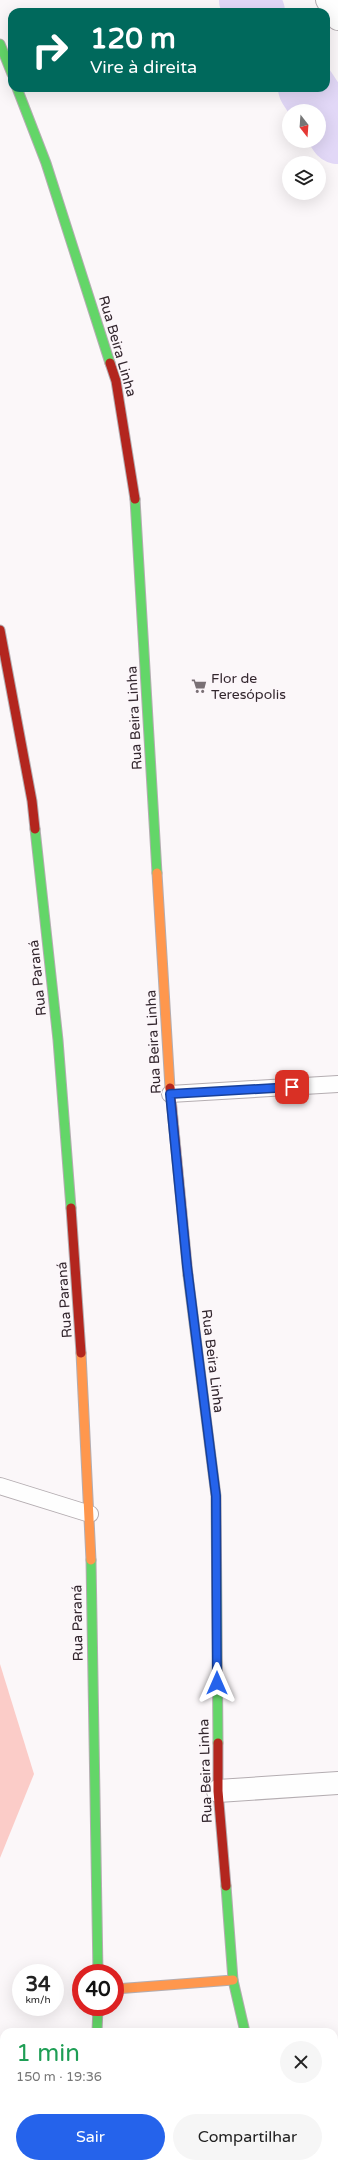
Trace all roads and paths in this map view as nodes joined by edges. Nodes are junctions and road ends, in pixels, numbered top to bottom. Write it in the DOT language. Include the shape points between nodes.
graph roads {
  1 [pos="327,0"];
  2 [pos="338,19"];
  3 [pos="0,44"];
  4 [pos="8,64"];
  5 [pos="19,92"];
  6 [pos="0,630"];
  7 [pos="338,1084"];
  8 [pos="170,1094"];
  9 [pos="0,1486"];
  10 [pos="90,1514"];
  11 [pos="338,1783"];
  12 [pos="218,1791"];
  13 [pos="98,1964"];
  14 [pos="233,1980"];
  15 [pos="124,1988"];
  16 [pos="98,2016"];
  17 [pos="97,2028"];
  18 [pos="244,2028"];
  1 -- 2 [label="street"];
  3 -- 4 [label="street"];
  5 -- 8 [label="street, Rua Beira Linha" via="46,163 116,381 135,498"];
  6 -- 10 [label="street, Rua Paraná" via="32,801 58,1032 77,1284"];
  7 -- 8 [label="lane"];
  8 -- 12 [label="street, Rua Beira Linha" via="187,1266 216,1496"];
  9 -- 10 [label="lane"];
  10 -- 13 [label="street, Rua Paraná"];
  11 -- 12 [label="street"];
  12 -- 14 [label="street, Rua Beira Linha"];
  14 -- 15 [label="street"];
  14 -- 18 [label="street, Rua Beira Linha"];
  16 -- 17 [label="street"];
}
